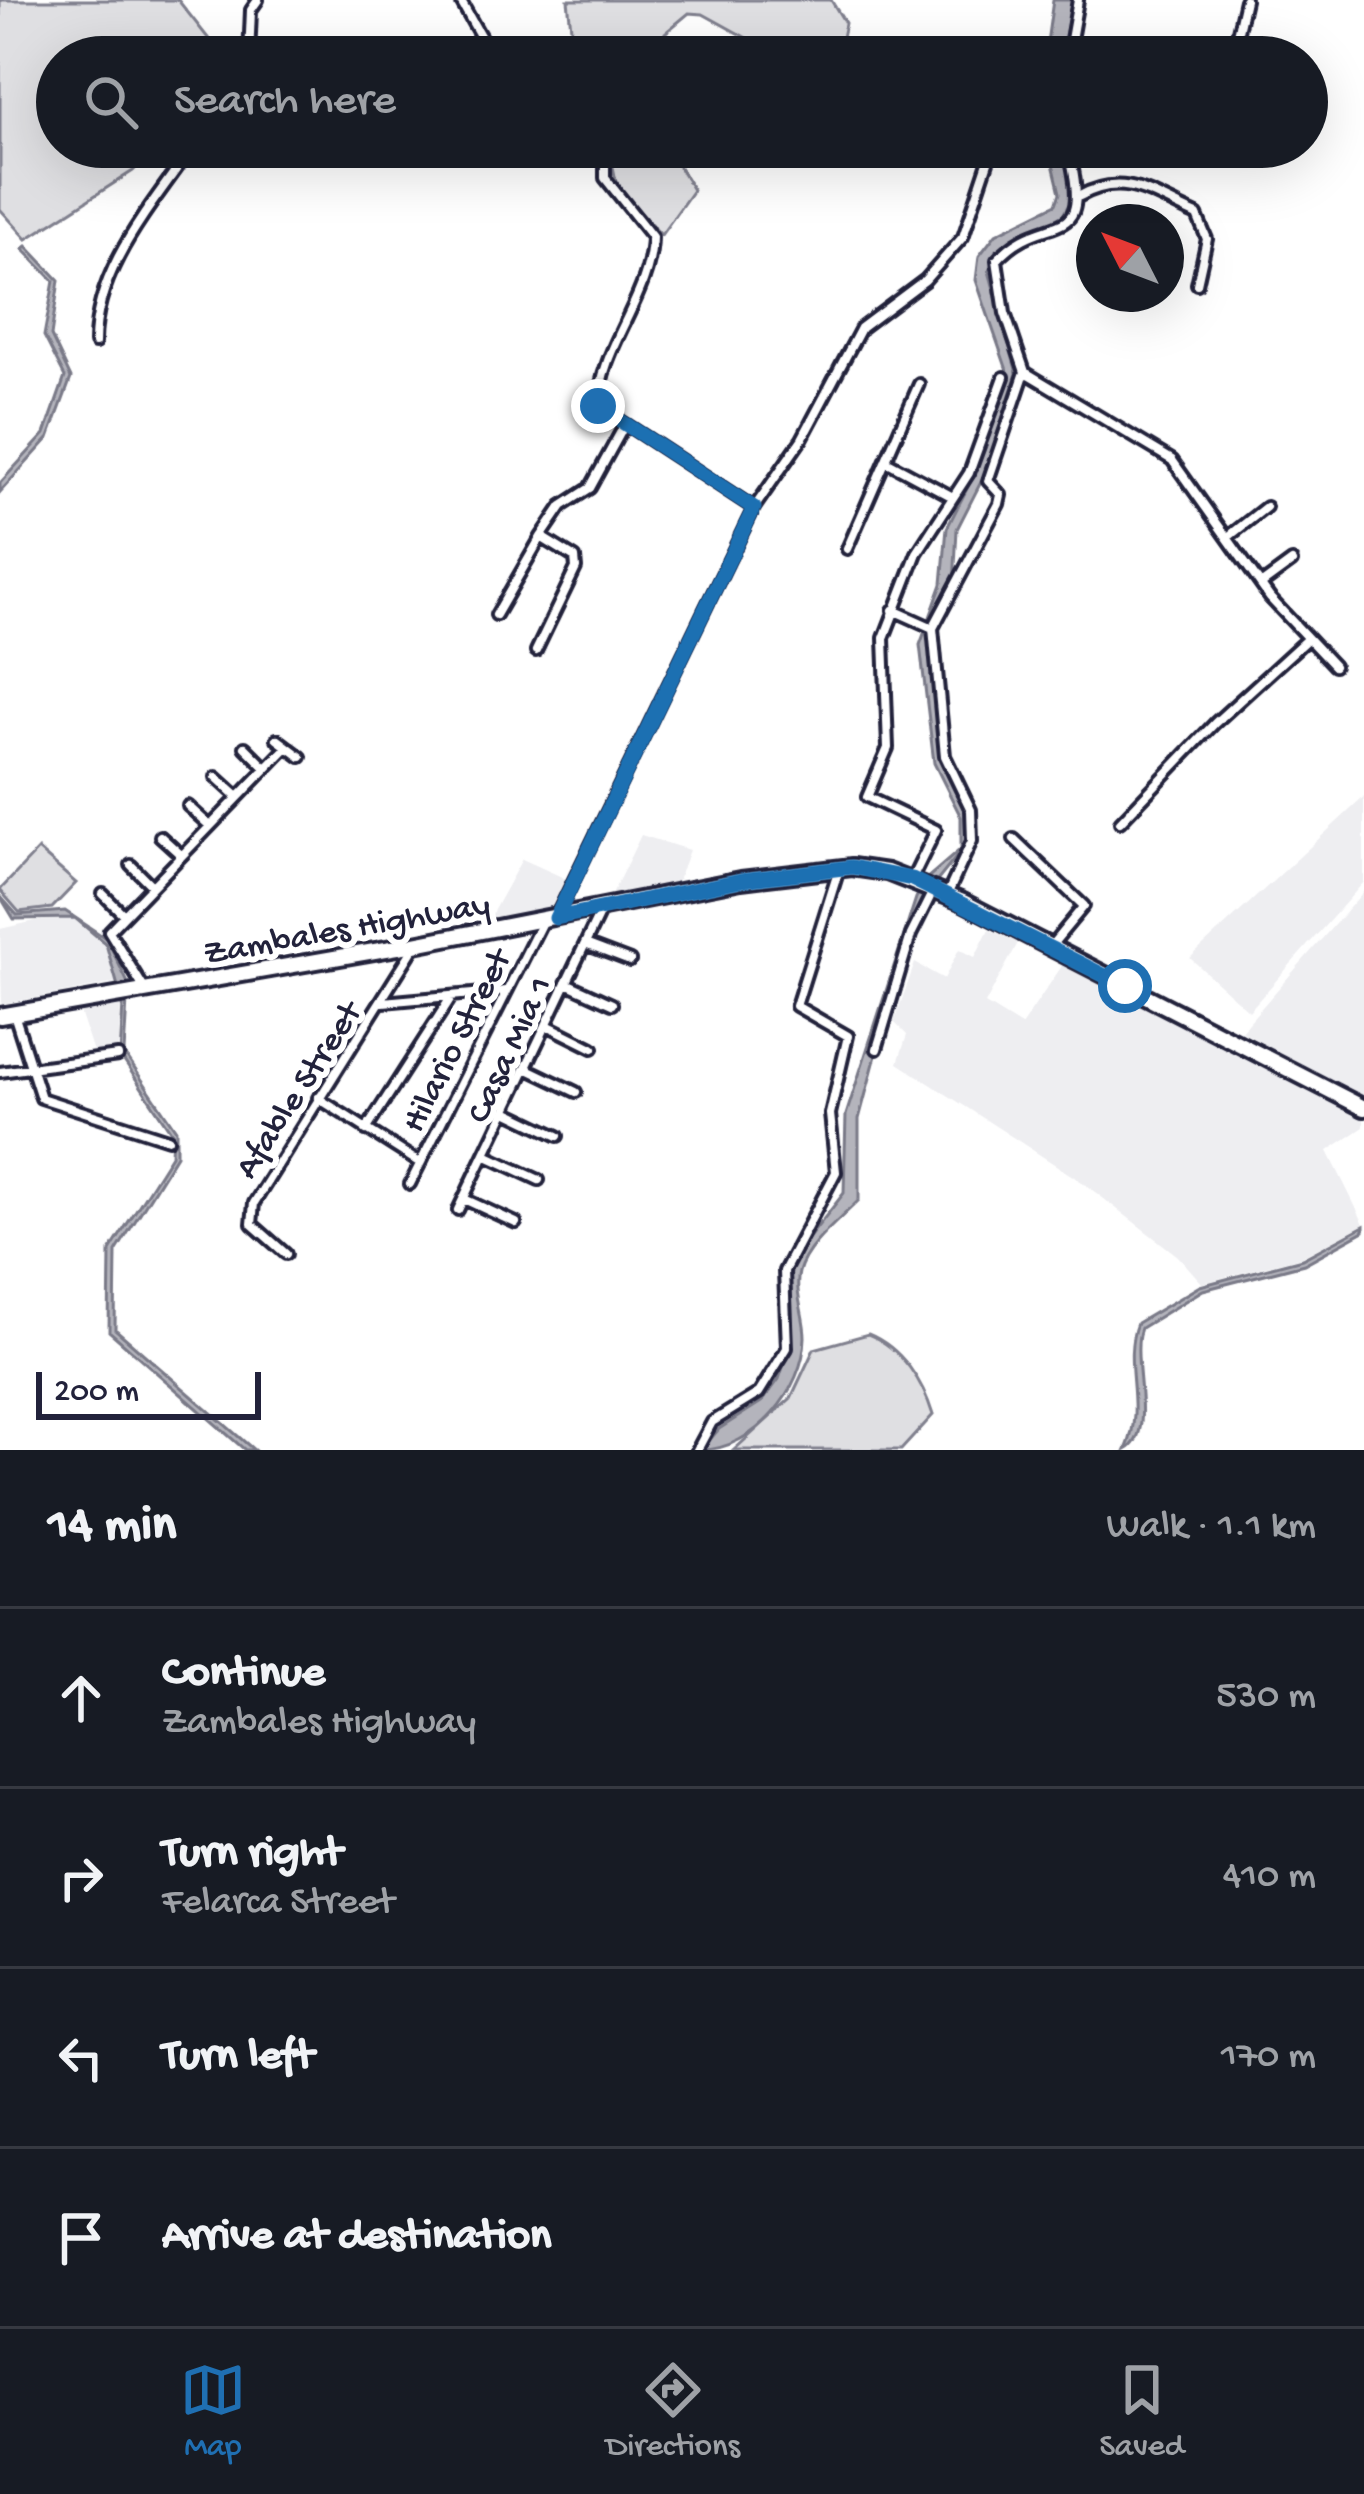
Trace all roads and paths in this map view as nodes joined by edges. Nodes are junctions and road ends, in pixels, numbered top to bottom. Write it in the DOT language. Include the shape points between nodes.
graph roads {
  1 [pos="258,0"];
  2 [pos="460,0"];
  3 [pos="1078,0"];
  4 [pos="1245,0"];
  5 [pos="249,36"];
  6 [pos="480,36"];
  7 [pos="1072,36"];
  8 [pos="1237,36"];
  9 [pos="177,168"];
  10 [pos="605,168"];
  11 [pos="986,168"];
  12 [pos="1073,168"];
  13 [pos="1080,196"];
  14 [pos="1197,284"];
  15 [pos="95,343"];
  16 [pos="1025,372"];
  17 [pos="1004,377"];
  18 [pos="919,384"];
  19 [pos="623,426"];
  20 [pos="886,461"];
  21 [pos="953,497"];
  22 [pos="754,508"];
  23 [pos="1266,508"];
  24 [pos="550,521"];
  25 [pos="541,537"];
  26 [pos="1228,537"];
  27 [pos="556,544"];
  28 [pos="847,550"];
  29 [pos="1292,562"];
  30 [pos="1262,584"];
  31 [pos="893,610"];
  32 [pos="496,615"];
  33 [pos="933,628"];
  34 [pos="1307,639"];
  35 [pos="536,650"];
  36 [pos="1334,666"];
  37 [pos="277,739"];
  38 [pos="245,747"];
  39 [pos="287,747"];
  40 [pos="301,758"];
  41 [pos="266,768"];
  42 [pos="216,777"];
  43 [pos="238,797"];
  44 [pos="188,806"];
  45 [pos="1120,822"];
  46 [pos="210,826"];
  47 [pos="160,836"];
  48 [pos="1014,839"];
  49 [pos="181,856"];
  50 [pos="131,865"];
  51 [pos="840,866"];
  52 [pos="152,886"];
  53 [pos="928,887"];
  54 [pos="103,894"];
  55 [pos="602,909"];
  56 [pos="124,915"];
  57 [pos="550,919"];
  58 [pos="416,944"];
  59 [pos="585,944"];
  60 [pos="1048,948"];
  61 [pos="630,961"];
  62 [pos="566,983"];
  63 [pos="507,991"];
  64 [pos="133,993"];
  65 [pos="452,996"];
  66 [pos="383,1002"];
  67 [pos="612,1004"];
  68 [pos="7,1015"];
  69 [pos="547,1024"];
  70 [pos="593,1048"];
  71 [pos="877,1049"];
  72 [pos="118,1056"];
  73 [pos="526,1068"];
  74 [pos="32,1070"];
  75 [pos="0,1072"];
  76 [pos="576,1092"];
  77 [pos="318,1098"];
  78 [pos="1364,1108"];
  79 [pos="506,1111"];
  80 [pos="366,1130"];
  81 [pos="558,1136"];
  82 [pos="168,1139"];
  83 [pos="484,1155"];
  84 [pos="420,1163"];
  85 [pos="538,1180"];
  86 [pos="410,1184"];
  87 [pos="464,1199"];
  88 [pos="458,1210"];
  89 [pos="516,1223"];
  90 [pos="286,1254"];
  91 [pos="697,1450"];
  1 -- 5 [label="street"];
  2 -- 6 [label="street"];
  3 -- 7 [label="street"];
  4 -- 8 [label="street"];
  9 -- 15 [label="street" via="122,250 99,307"];
  10 -- 19 [label="street" via="652,237 652,262 599,382 598,406"];
  11 -- 22 [label="street, Hilario Street" via="963,237 914,290 861,328 802,440"];
  12 -- 13 [label="street"];
  13 -- 14 [label="street" via="1122,183 1197,215 1207,239"];
  13 -- 16 [label="street" via="1064,223 997,260"];
  16 -- 26 [label="street" via="1172,460"];
  16 -- 33 [label="street" via="988,481 999,504"];
  17 -- 21 [label="street"];
  18 -- 20 [label="street"];
  19 -- 22 [label="street"];
  19 -- 24 [label="street" via="590,488"];
  20 -- 21 [label="street"];
  20 -- 28 [label="street"];
  21 -- 31 [label="street"];
  22 -- 57 [label="street, Hilario Street"];
  23 -- 26 [label="street"];
  24 -- 25 [label="street"];
  24 -- 27 [label="street"];
  25 -- 27 [label="street"];
  25 -- 32 [label="street"];
  26 -- 30 [label="street"];
  27 -- 35 [label="street" via="576,568"];
  29 -- 30 [label="street"];
  30 -- 34 [label="street"];
  31 -- 33 [label="street"];
  31 -- 53 [label="street" via="884,638 888,748 867,797 936,830"];
  33 -- 53 [label="street" via="945,756 970,811 972,841"];
  34 -- 36 [label="street"];
  34 -- 45 [label="street"];
  37 -- 39 [label="street"];
  38 -- 41 [label="street"];
  39 -- 40 [label="street"];
  39 -- 41 [label="street"];
  41 -- 43 [label="street"];
  42 -- 43 [label="street"];
  43 -- 46 [label="street"];
  44 -- 46 [label="street"];
  46 -- 49 [label="street"];
  47 -- 49 [label="street"];
  48 -- 60 [label="street" via="1084,905"];
  49 -- 52 [label="street"];
  50 -- 52 [label="street"];
  51 -- 53 [label="main road, Zambales Highway"];
  51 -- 55 [label="main road, Zambales Highway"];
  51 -- 91 [label="street" via="796,1006 848,1036 830,1114 836,1172 784,1270 787,1348 759,1393 712,1422"];
  52 -- 56 [label="street"];
  53 -- 60 [label="main road, Zambales Highway"];
  53 -- 71 [label="street"];
  54 -- 56 [label="street"];
  55 -- 57 [label="main road, Zambales Highway"];
  55 -- 59 [label="street, Casa Mia 1"];
  56 -- 64 [label="street" via="109,931"];
  57 -- 58 [label="main road, Zambales Highway"];
  57 -- 63 [label="street, Hilario Street"];
  58 -- 64 [label="main road, Zambales Highway"];
  58 -- 66 [label="street, Afable Street"];
  59 -- 61 [label="street"];
  59 -- 62 [label="street, Casa Mia 1"];
  60 -- 78 [label="main road, Zambales Highway"];
  62 -- 67 [label="street"];
  62 -- 69 [label="street, Casa Mia 1"];
  63 -- 65 [label="street"];
  63 -- 84 [label="street, Hilario Street"];
  64 -- 68 [label="main road, Zambales Highway"];
  65 -- 66 [label="street"];
  65 -- 80 [label="street"];
  66 -- 77 [label="street, Afable Street"];
  68 -- 74 [label="street"];
  69 -- 70 [label="street"];
  69 -- 73 [label="street, Casa Mia 1"];
  72 -- 74 [label="street"];
  73 -- 76 [label="street"];
  73 -- 79 [label="street, Casa Mia 1"];
  74 -- 75 [label="street"];
  74 -- 82 [label="street" via="41,1099"];
  77 -- 80 [label="street"];
  77 -- 90 [label="street, Afable Street" via="250,1216"];
  79 -- 81 [label="street"];
  79 -- 83 [label="street, Casa Mia 1"];
  80 -- 84 [label="street"];
  83 -- 85 [label="street"];
  83 -- 87 [label="street, Casa Mia 1"];
  84 -- 86 [label="street, Hilario Street"];
  87 -- 88 [label="street, Casa Mia 1"];
  87 -- 89 [label="street"];
}
